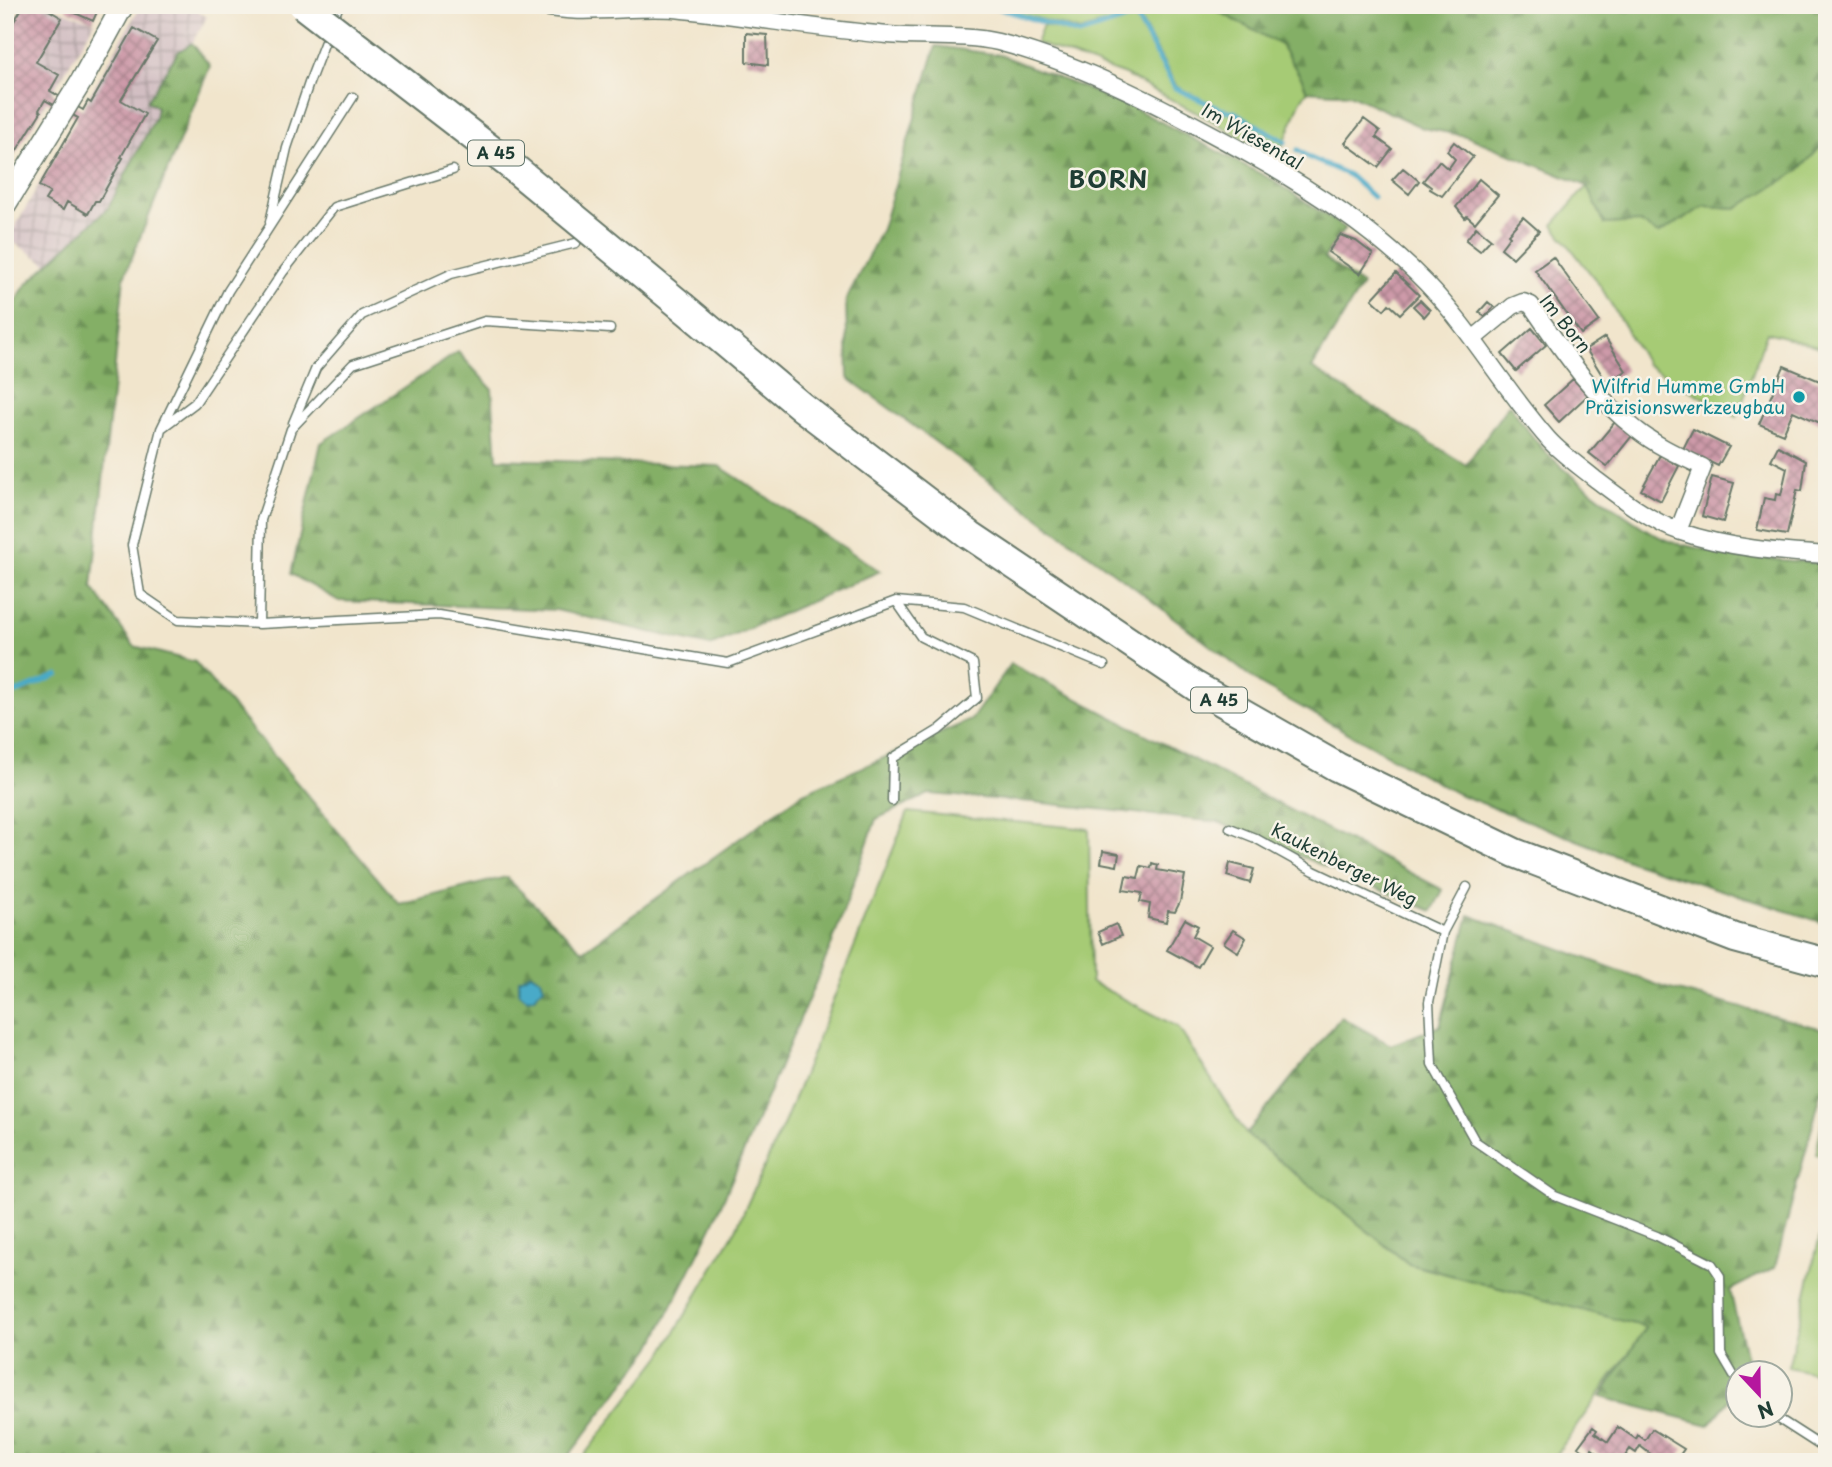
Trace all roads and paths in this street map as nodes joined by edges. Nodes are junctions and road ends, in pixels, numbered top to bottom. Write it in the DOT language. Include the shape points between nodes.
graph roads {
  1 [pos="123,5"];
  2 [pos="303,5"];
  3 [pos="326,5"];
  4 [pos="339,5"];
  5 [pos="536,5"];
  6 [pos="353,97"];
  7 [pos="453,170"];
  8 [pos="5,205"];
  9 [pos="269,227"];
  10 [pos="576,243"];
  11 [pos="690,300"];
  12 [pos="610,329"];
  13 [pos="1473,340"];
  14 [pos="161,429"];
  15 [pos="291,429"];
  16 [pos="1678,531"];
  17 [pos="1827,555"];
  18 [pos="896,601"];
  19 [pos="259,624"];
  20 [pos="1104,665"];
  21 [pos="892,801"];
  22 [pos="1230,828"];
  23 [pos="1467,887"];
  24 [pos="1443,932"];
  25 [pos="1827,944"];
  26 [pos="1827,963"];
  27 [pos="1724,1359"];
  28 [pos="1792,1428"];
  29 [pos="1827,1450"];
  1 -- 8 [label="main road"];
  2 -- 11 [label="highway, A 45, bridge"];
  3 -- 11 [label="highway, A 45" via="528,158"];
  4 -- 9 [label="lane" via="287,148"];
  5 -- 13 [label="street, Im Wiesental" via="587,12 669,8 887,35 993,41 1032,52 1139,96 1290,180 1396,254"];
  6 -- 9 [label="lane"];
  7 -- 14 [label="lane" via="334,207 283,272 195,403"];
  9 -- 14 [label="lane" via="228,291"];
  10 -- 15 [label="lane" via="452,274 362,315 316,368"];
  11 -- 25 [label="highway, A 45" via="986,524 1228,685 1350,757 1589,866 1732,918"];
  11 -- 26 [label="highway, A 45" via="802,407 970,535 1195,686 1337,767 1516,853 1735,938"];
  12 -- 15 [label="lane" via="485,321 353,364"];
  13 -- 16 [label="street, Im Wiesental" via="1551,442 1622,500"];
  13 -- 16 [label="street, Im Born" via="1513,306 1531,305 1581,374 1620,417 1664,449 1703,467"];
  14 -- 19 [label="lane" via="132,545 140,594 178,620"];
  15 -- 19 [label="lane" via="261,520"];
  16 -- 17 [label="street, Im Wiesental" via="1754,548"];
  18 -- 19 [label="lane" via="728,663 439,615"];
  18 -- 20 [label="lane" via="964,607"];
  18 -- 21 [label="lane" via="921,637 973,663 977,698 939,730 893,758"];
  22 -- 24 [label="lane, Kaukenberger Weg"];
  23 -- 24 [label="lane"];
  24 -- 27 [label="lane" via="1429,1002 1432,1064 1475,1141 1555,1196 1657,1236 1712,1264 1720,1276"];
  28 -- 29 [label="lane"];
}
